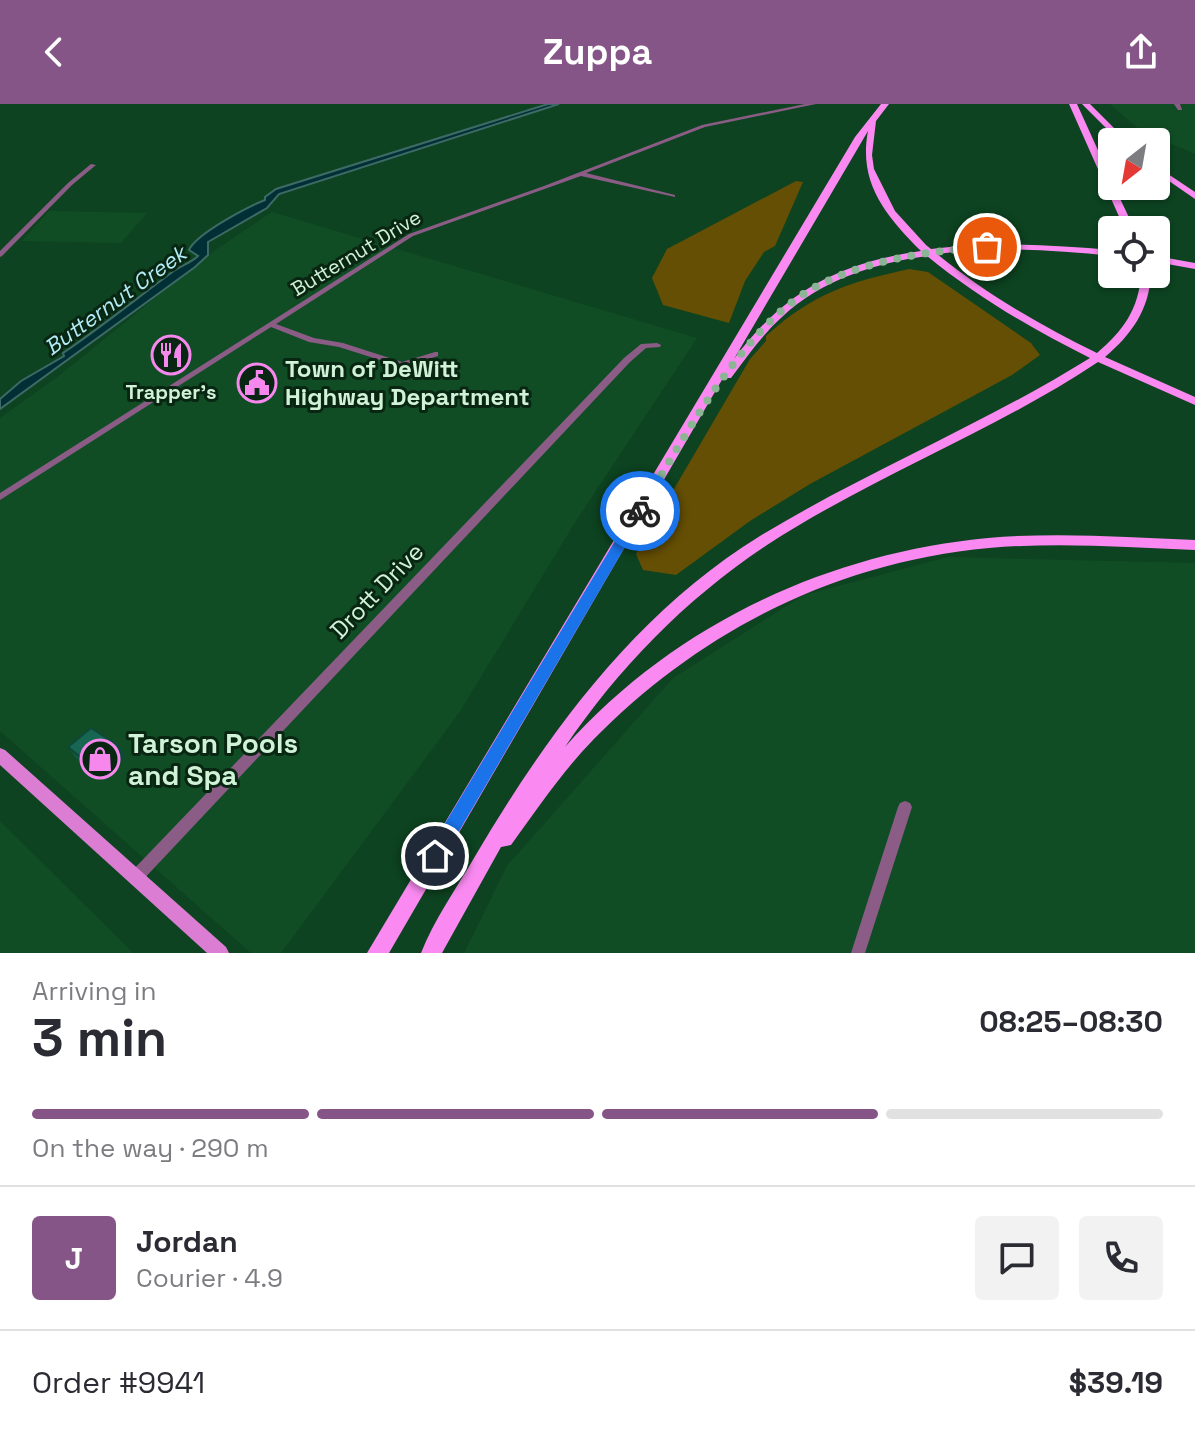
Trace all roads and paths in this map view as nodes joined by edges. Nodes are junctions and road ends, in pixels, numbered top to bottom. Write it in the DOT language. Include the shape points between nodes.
graph roads {
  1 [pos="813,104"];
  2 [pos="1073,104"];
  3 [pos="1086,104"];
  4 [pos="883,106"];
  5 [pos="874,118"];
  6 [pos="1110,128"];
  7 [pos="93,165"];
  8 [pos="579,174"];
  9 [pos="1170,178"];
  10 [pos="673,196"];
  11 [pos="1195,196"];
  12 [pos="1124,216"];
  13 [pos="1098,252"];
  14 [pos="0,255"];
  15 [pos="1170,261"];
  16 [pos="1195,266"];
  17 [pos="1145,288"];
  18 [pos="269,324"];
  19 [pos="657,345"];
  20 [pos="435,354"];
  21 [pos="1195,401"];
  22 [pos="696,418"];
  23 [pos="0,497"];
  24 [pos="1195,545"];
  25 [pos="0,755"];
  26 [pos="905,807"];
  27 [pos="135,878"];
  28 [pos="467,888"];
  29 [pos="220,953"];
  30 [pos="377,953"];
  31 [pos="431,953"];
  32 [pos="858,953"];
  1 -- 8 [label="street, Butternut Drive" via="704,126"];
  2 -- 12 [label="highway"];
  3 -- 6 [label="highway"];
  4 -- 5 [label="highway"];
  5 -- 21 [label="highway" via="868,146 872,178 887,205 927,251 1034,326"];
  5 -- 22 [label="highway"];
  7 -- 14 [label="street"];
  8 -- 10 [label="street"];
  8 -- 18 [label="street, Butternut Drive" via="411,235"];
  9 -- 11 [label="highway"];
  13 -- 22 [label="highway" via="1031,247 943,251 848,273 794,301 757,335"];
  15 -- 16 [label="highway"];
  17 -- 28 [label="highway" via="1130,328 1077,371 773,535 675,607 603,680 564,731"];
  18 -- 20 [label="street" via="402,365"];
  18 -- 23 [label="street, Butternut Drive"];
  19 -- 27 [label="street, Drott Drive" via="644,346 627,360"];
  22 -- 30 [label="highway"];
  24 -- 28 [label="highway" via="1082,540 930,550 854,568 774,598 661,668 587,735"];
  25 -- 27 [label="main road"];
  26 -- 32 [label="street"];
  27 -- 29 [label="main road"];
  28 -- 31 [label="highway"];
}
